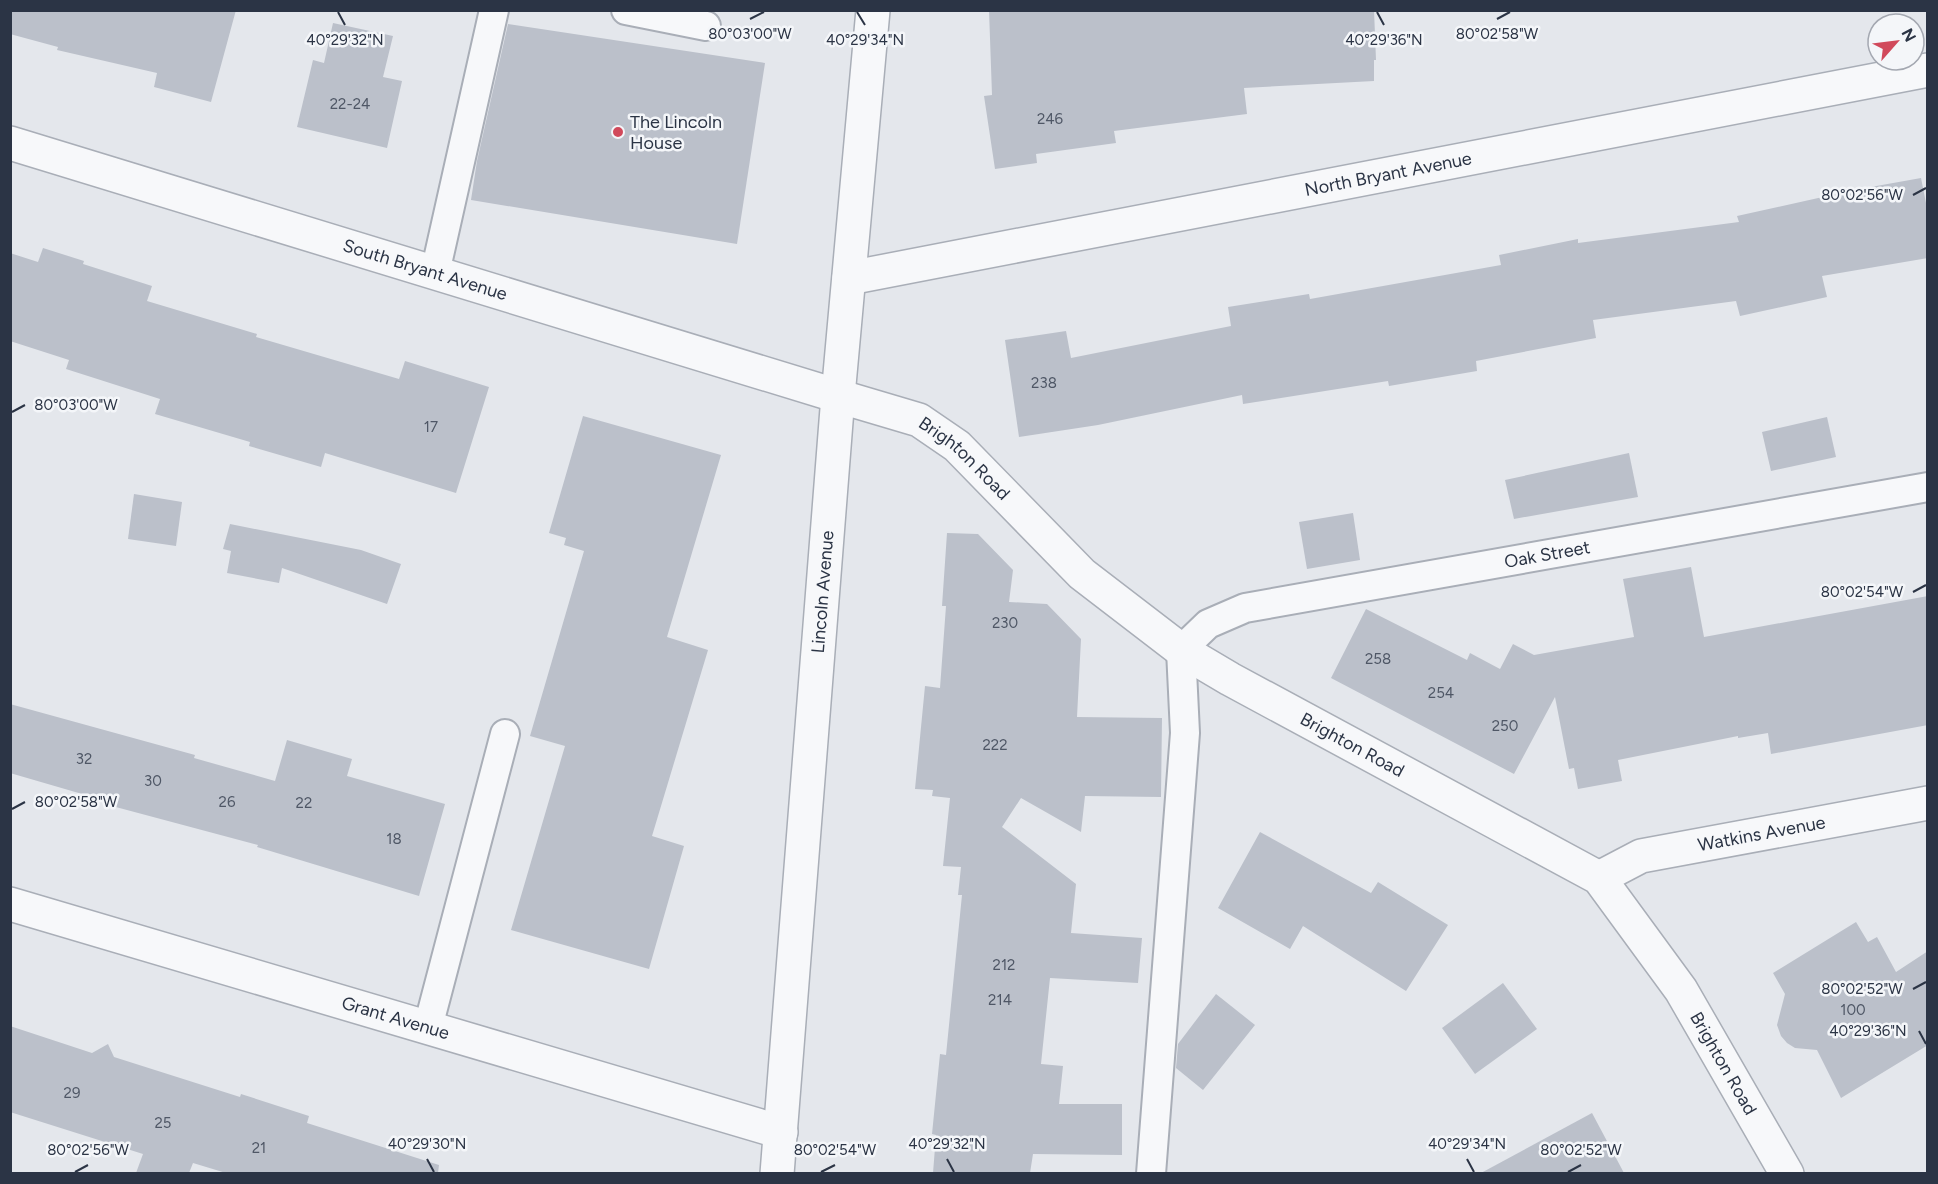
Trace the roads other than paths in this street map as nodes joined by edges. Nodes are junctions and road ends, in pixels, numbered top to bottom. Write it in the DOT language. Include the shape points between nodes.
graph roads {
  1 [pos="494,10"];
  2 [pos="626,10"];
  3 [pos="873,10"];
  4 [pos="706,26"];
  5 [pos="1928,70"];
  6 [pos="10,143"];
  7 [pos="435,273"];
  8 [pos="849,278"];
  9 [pos="838,396"];
  10 [pos="1928,487"];
  11 [pos="1181,650"];
  12 [pos="505,734"];
  13 [pos="1928,803"];
  14 [pos="1599,878"];
  15 [pos="10,904"];
  16 [pos="428,1027"];
  17 [pos="781,1132"];
  18 [pos="777,1173"];
  19 [pos="1151,1173"];
  20 [pos="1787,1173"];
  1 -- 7 [label="lane"];
  2 -- 4 [label="lane"];
  3 -- 8 [label="street, Lincoln Avenue"];
  5 -- 8 [label="street, North Bryant Avenue"];
  6 -- 7 [label="street, South Bryant Avenue"];
  7 -- 9 [label="street, South Bryant Avenue"];
  8 -- 9 [label="street, Lincoln Avenue"];
  9 -- 11 [label="street, Brighton Road" via="919,420 957,446 1082,574"];
  9 -- 17 [label="street, Lincoln Avenue"];
  10 -- 11 [label="lane, Oak Street" via="1245,608 1208,624"];
  11 -- 14 [label="street, Brighton Road"];
  11 -- 19 [label="lane" via="1185,733"];
  12 -- 16 [label="lane"];
  13 -- 14 [label="street, Watkins Avenue" via="1641,856"];
  14 -- 20 [label="street, Brighton Road" via="1681,990"];
  15 -- 16 [label="street, Grant Avenue"];
  16 -- 17 [label="street, Grant Avenue"];
  17 -- 18 [label="street, Lincoln Avenue"];
}
